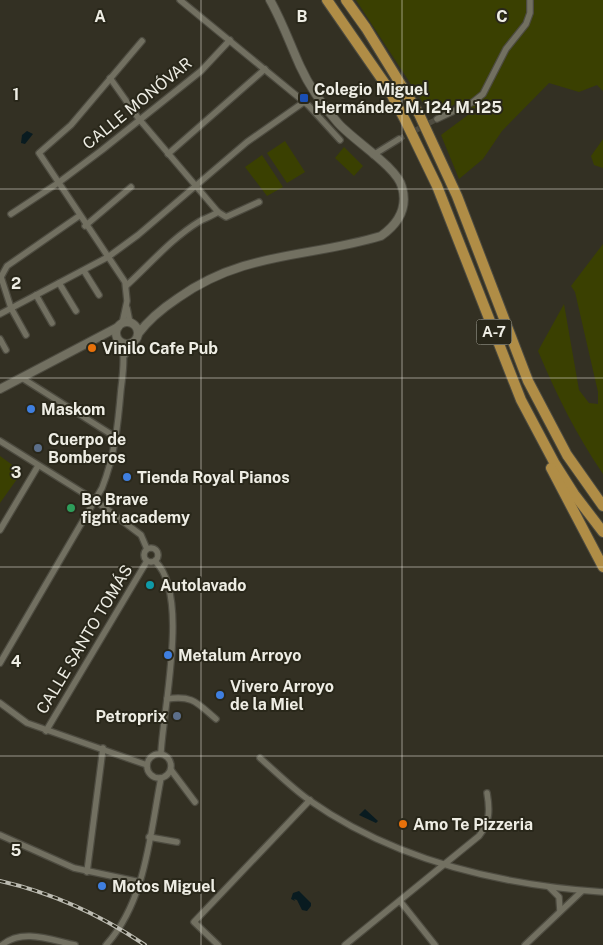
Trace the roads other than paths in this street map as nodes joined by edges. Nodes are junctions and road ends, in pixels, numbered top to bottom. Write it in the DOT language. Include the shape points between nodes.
graph roads {
  1 [pos="180,0"];
  2 [pos="270,0"];
  3 [pos="327,0"];
  4 [pos="346,0"];
  5 [pos="530,0"];
  6 [pos="230,40"];
  7 [pos="142,41"];
  8 [pos="265,69"];
  9 [pos="110,78"];
  10 [pos="306,104"];
  11 [pos="139,118"];
  12 [pos="437,119"];
  13 [pos="399,139"];
  14 [pos="340,140"];
  15 [pos="168,154"];
  16 [pos="374,155"];
  17 [pos="58,184"];
  18 [pos="195,185"];
  19 [pos="131,188"];
  20 [pos="259,202"];
  21 [pos="218,212"];
  22 [pos="11,214"];
  23 [pos="79,216"];
  24 [pos="85,226"];
  25 [pos="108,257"];
  26 [pos="84,271"];
  27 [pos="60,283"];
  28 [pos="126,286"];
  29 [pos="36,295"];
  30 [pos="99,295"];
  31 [pos="126,306"];
  32 [pos="11,308"];
  33 [pos="76,311"];
  34 [pos="159,313"];
  35 [pos="0,314"];
  36 [pos="52,323"];
  37 [pos="131,323"];
  38 [pos="120,325"];
  39 [pos="138,334"];
  40 [pos="103,335"];
  41 [pos="26,336"];
  42 [pos="0,340"];
  43 [pos="120,340"];
  44 [pos="131,344"];
  45 [pos="6,350"];
  46 [pos="124,356"];
  47 [pos="22,378"];
  48 [pos="0,389"];
  49 [pos="117,438"];
  50 [pos="0,441"];
  51 [pos="544,448"];
  52 [pos="38,466"];
  53 [pos="96,501"];
  54 [pos="603,506"];
  55 [pos="0,530"];
  56 [pos="603,532"];
  57 [pos="147,549"];
  58 [pos="147,561"];
  59 [pos="155,561"];
  60 [pos="603,567"];
  61 [pos="0,663"];
  62 [pos="167,699"];
  63 [pos="0,703"];
  64 [pos="216,720"];
  65 [pos="46,731"];
  66 [pos="103,748"];
  67 [pos="161,753"];
  68 [pos="260,758"];
  69 [pos="146,765"];
  70 [pos="171,770"];
  71 [pos="161,778"];
  72 [pos="487,793"];
  73 [pos="310,800"];
  74 [pos="195,802"];
  75 [pos="0,835"];
  76 [pos="149,837"];
  77 [pos="177,842"];
  78 [pos="445,865"];
  79 [pos="86,872"];
  80 [pos="140,882"];
  81 [pos="549,887"];
  82 [pos="582,891"];
  83 [pos="603,892"];
  84 [pos="400,901"];
  85 [pos="560,911"];
  86 [pos="2,945"];
  87 [pos="75,945"];
  88 [pos="106,945"];
  89 [pos="218,945"];
  90 [pos="345,945"];
  91 [pos="435,945"];
  92 [pos="525,945"];
  1 -- 6 [label="street"];
  2 -- 16 [label="street" via="301,68 320,99 344,129"];
  3 -- 51 [label="highway, A-7" via="388,88 423,154 505,363"];
  4 -- 54 [label="highway, A-7" via="419,114 458,196 536,399 567,455"];
  5 -- 12 [label="street" via="526,24 506,49 483,94 474,102"];
  6 -- 8 [label="street"];
  6 -- 11 [label="street, CALLE MONÓVAR" via="201,70"];
  7 -- 9 [label="street"];
  8 -- 10 [label="street"];
  8 -- 15 [label="street"];
  9 -- 11 [label="street"];
  9 -- 17 [label="street" via="71,125 39,153"];
  10 -- 14 [label="street"];
  10 -- 18 [label="street" via="247,142"];
  11 -- 15 [label="street"];
  11 -- 17 [label="street, CALLE MONÓVAR"];
  13 -- 16 [label="street"];
  15 -- 18 [label="street"];
  16 -- 34 [label="street" via="397,175 403,188 403,208 391,229 374,238 239,266 195,286"];
  17 -- 22 [label="street, CALLE MONÓVAR"];
  17 -- 23 [label="street"];
  18 -- 21 [label="street"];
  18 -- 25 [label="street"];
  19 -- 24 [label="street"];
  20 -- 21 [label="street" via="226,217"];
  21 -- 28 [label="street" via="200,221 146,265"];
  23 -- 24 [label="street"];
  23 -- 32 [label="street" via="7,266 2,276"];
  24 -- 25 [label="street"];
  25 -- 26 [label="street"];
  25 -- 28 [label="street"];
  26 -- 27 [label="street"];
  26 -- 30 [label="street"];
  27 -- 29 [label="street"];
  27 -- 33 [label="street"];
  28 -- 31 [label="street"];
  29 -- 32 [label="street"];
  29 -- 36 [label="street"];
  31 -- 37 [label="street"];
  31 -- 38 [label="street"];
  32 -- 35 [label="street"];
  32 -- 41 [label="street"];
  34 -- 37 [label="street"];
  34 -- 39 [label="street"];
  37 -- 38 [label="street"];
  37 -- 39 [label="street"];
  38 -- 40 [label="street"];
  38 -- 43 [label="street"];
  39 -- 44 [label="street"];
  40 -- 43 [label="street"];
  40 -- 47 [label="street"];
  42 -- 45 [label="street"];
  43 -- 44 [label="street"];
  43 -- 46 [label="street"];
  44 -- 46 [label="street"];
  46 -- 49 [label="street"];
  47 -- 48 [label="street"];
  47 -- 49 [label="street"];
  49 -- 53 [label="street" via="112,461"];
  50 -- 52 [label="street"];
  51 -- 56 [label="highway, A-7"];
  51 -- 60 [label="highway" via="552,472"];
  52 -- 53 [label="street"];
  52 -- 55 [label="street"];
  53 -- 57 [label="street" via="141,535"];
  53 -- 61 [label="street"];
  57 -- 58 [label="street" via="144,555"];
  57 -- 59 [label="street" via="158,554"];
  58 -- 59 [label="street"];
  58 -- 65 [label="street, CALLE SANTO TOMÁS"];
  59 -- 62 [label="street" via="165,575 172,608"];
  62 -- 64 [label="street" via="187,697 194,700"];
  62 -- 67 [label="street"];
  63 -- 65 [label="street" via="27,723"];
  65 -- 66 [label="street"];
  66 -- 69 [label="street"];
  66 -- 79 [label="street"];
  67 -- 69 [label="street" via="150,757"];
  67 -- 70 [label="street" via="171,761"];
  68 -- 73 [label="street"];
  69 -- 71 [label="street" via="153,777"];
  70 -- 71 [label="street"];
  70 -- 74 [label="street"];
  71 -- 76 [label="street"];
  72 -- 78 [label="street" via="490,808 488,825"];
  73 -- 78 [label="street" via="386,842"];
  73 -- 89 [label="street" via="194,922"];
  75 -- 79 [label="street"];
  76 -- 77 [label="street"];
  76 -- 80 [label="street"];
  78 -- 81 [label="street"];
  78 -- 84 [label="street"];
  79 -- 80 [label="street"];
  80 -- 88 [label="street" via="132,906"];
  81 -- 82 [label="street"];
  81 -- 85 [label="street" via="559,897"];
  82 -- 83 [label="street"];
  82 -- 85 [label="street"];
  84 -- 90 [label="street"];
  84 -- 91 [label="street"];
  85 -- 92 [label="street"];
  86 -- 87 [label="street" via="15,937 25,936"];
}
